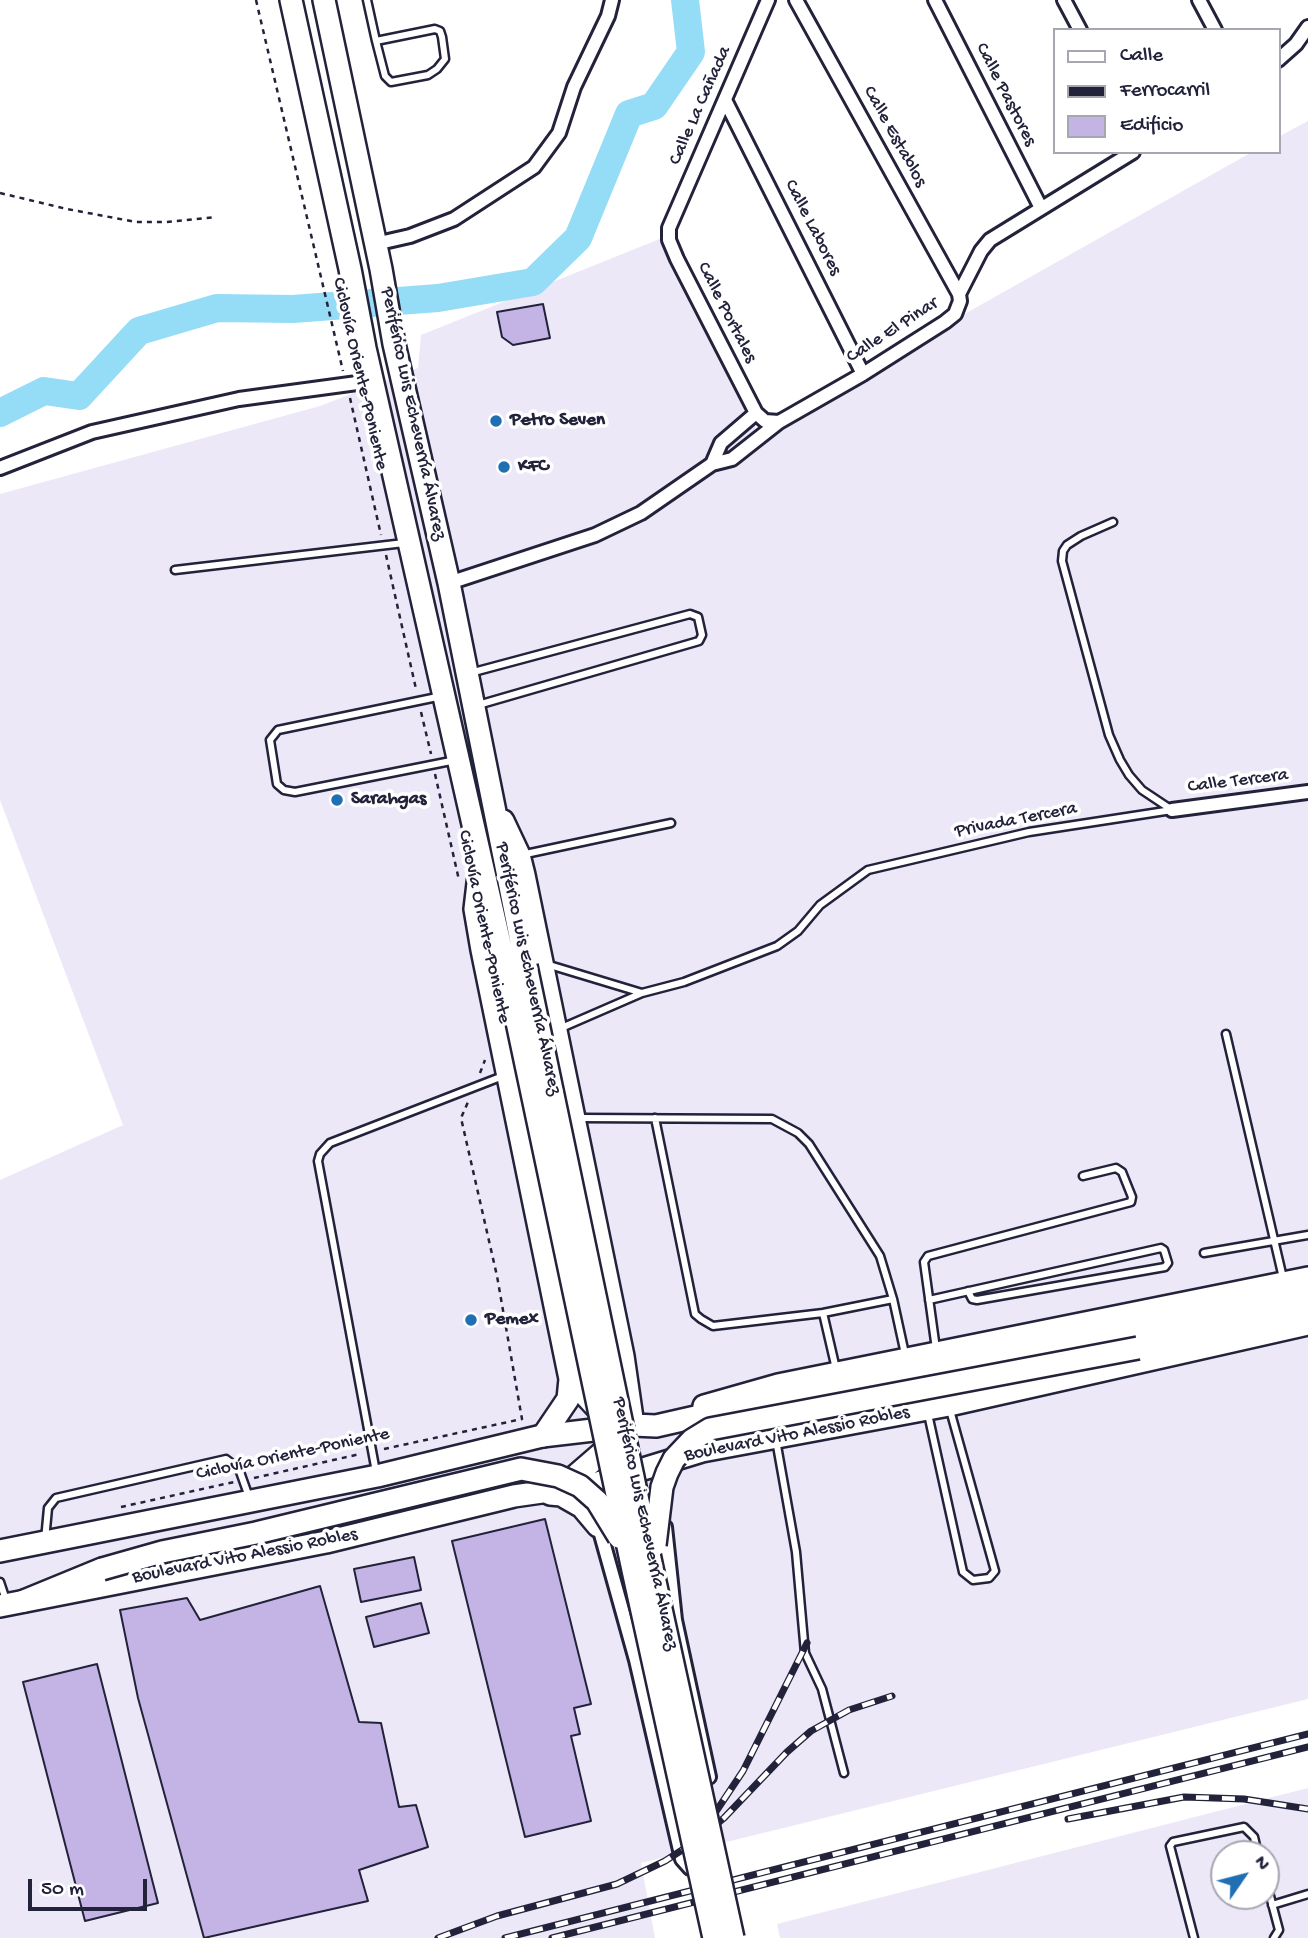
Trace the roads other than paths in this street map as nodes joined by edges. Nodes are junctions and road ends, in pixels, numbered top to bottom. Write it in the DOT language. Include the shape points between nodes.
graph roads {
  1 [pos="291,0"];
  2 [pos="324,0"];
  3 [pos="367,0"];
  4 [pos="612,0"];
  5 [pos="768,0"];
  6 [pos="796,0"];
  7 [pos="935,0"];
  8 [pos="1064,0"];
  9 [pos="1199,0"];
  10 [pos="1308,27"];
  11 [pos="1079,28"];
  12 [pos="1214,28"];
  13 [pos="376,41"];
  14 [pos="1280,58"];
  15 [pos="725,100"];
  16 [pos="1130,154"];
  17 [pos="1041,208"];
  18 [pos="669,228"];
  19 [pos="375,244"];
  20 [pos="959,294"];
  21 [pos="863,374"];
  22 [pos="372,381"];
  23 [pos="756,413"];
  24 [pos="779,422"];
  25 [pos="712,464"];
  26 [pos="0,468"];
  27 [pos="1113,522"];
  28 [pos="409,543"];
  29 [pos="175,570"];
  30 [pos="449,583"];
  31 [pos="466,674"];
  32 [pos="444,696"];
  33 [pos="472,707"];
  34 [pos="458,760"];
  35 [pos="1308,792"];
  36 [pos="492,804"];
  37 [pos="1172,810"];
  38 [pos="671,823"];
  39 [pos="519,855"];
  40 [pos="481,863"];
  41 [pos="525,966"];
  42 [pos="642,993"];
  43 [pos="556,1030"];
  44 [pos="1226,1034"];
  45 [pos="508,1075"];
  46 [pos="574,1118"];
  47 [pos="655,1118"];
  48 [pos="1083,1176"];
  49 [pos="1308,1235"];
  50 [pos="1274,1241"];
  51 [pos="1204,1254"];
  52 [pos="1308,1278"];
  53 [pos="1284,1283"];
  54 [pos="968,1292"];
  55 [pos="1308,1294"];
  56 [pos="893,1299"];
  57 [pos="929,1300"];
  58 [pos="1308,1312"];
  59 [pos="823,1313"];
  60 [pos="1308,1324"];
  61 [pos="937,1353"];
  62 [pos="623,1356"];
  63 [pos="906,1359"];
  64 [pos="836,1374"];
  65 [pos="570,1379"];
  66 [pos="949,1405"];
  67 [pos="926,1409"];
  68 [pos="633,1425"];
  69 [pos="543,1436"];
  70 [pos="776,1438"];
  71 [pos="501,1446"];
  72 [pos="702,1451"];
  73 [pos="377,1476"];
  74 [pos="591,1485"];
  75 [pos="550,1491"];
  76 [pos="514,1496"];
  77 [pos="251,1502"];
  78 [pos="663,1507"];
  79 [pos="598,1526"];
  80 [pos="44,1541"];
  81 [pos="0,1551"];
  82 [pos="642,1569"];
  83 [pos="0,1582"];
  84 [pos="11,1604"];
  85 [pos="844,1773"];
  86 [pos="1255,1840"];
  87 [pos="1308,1894"];
  88 [pos="1280,1903"];
  89 [pos="1273,1910"];
  90 [pos="714,1938"];
  91 [pos="733,1938"];
  92 [pos="1194,1938"];
  93 [pos="1274,1938"];
  1 -- 22 [label="main road, Periférico Luis Echeverría Álvarez"];
  2 -- 19 [label="main road, Periférico Luis Echeverría Álvarez"];
  3 -- 13 [label="lane"];
  4 -- 19 [label="street" via="559,132 534,167 454,219"];
  5 -- 15 [label="street, Calle La Cañada"];
  6 -- 20 [label="street, Calle Establos"];
  7 -- 17 [label="street, Calle Pastores"];
  8 -- 11 [label="street"];
  9 -- 12 [label="street"];
  10 -- 14 [label="street"];
  13 -- 13 [label="lane" via="385,76 391,82 428,75 445,60 442,37 435,29"];
  15 -- 18 [label="street, Calle La Cañada"];
  15 -- 21 [label="street, Calle Labores"];
  16 -- 17 [label="street, Calle El Pinar"];
  17 -- 20 [label="street, Calle El Pinar" via="990,240"];
  18 -- 23 [label="street, Calle Portales" via="677,258"];
  19 -- 30 [label="main road, Periférico Luis Echeverría Álvarez"];
  20 -- 21 [label="street, Calle El Pinar" via="955,314"];
  21 -- 24 [label="street, Calle El Pinar"];
  22 -- 26 [label="street" via="239,399 92,432"];
  22 -- 28 [label="main road, Periférico Luis Echeverría Álvarez"];
  23 -- 24 [label="street" via="765,421"];
  23 -- 25 [label="street, Calle El Pinar" via="722,443"];
  24 -- 25 [label="street, Calle El Pinar" via="732,458"];
  25 -- 30 [label="street, Calle El Pinar" via="641,513 595,535"];
  27 -- 37 [label="lane" via="1068,545 1062,561 1109,735 1120,760 1142,790"];
  28 -- 29 [label="lane"];
  28 -- 32 [label="main road, Periférico Luis Echeverría Álvarez"];
  30 -- 31 [label="main road, Periférico Luis Echeverría Álvarez"];
  31 -- 33 [label="main road, Periférico Luis Echeverría Álvarez"];
  31 -- 33 [label="lane" via="690,614 698,617 702,635 699,641"];
  32 -- 34 [label="main road, Periférico Luis Echeverría Álvarez"];
  32 -- 34 [label="lane" via="278,730 270,740 277,784 295,792"];
  33 -- 36 [label="main road, Periférico Luis Echeverría Álvarez"];
  34 -- 40 [label="main road, Periférico Luis Echeverría Álvarez"];
  35 -- 37 [label="street, Calle Tercera"];
  36 -- 39 [label="main road"];
  36 -- 41 [label="main road, Periférico Luis Echeverría Álvarez"];
  37 -- 42 [label="lane, Privada Tercera" via="1029,832 868,870 820,905 798,931 777,946"];
  38 -- 39 [label="lane"];
  39 -- 41 [label="main road"];
  40 -- 41 [label="main road, Periférico Luis Echeverría Álvarez"];
  40 -- 45 [label="main road" via="475,909"];
  41 -- 42 [label="lane"];
  41 -- 43 [label="main road"];
  41 -- 82 [label="main road, Periférico Luis Echeverría Álvarez, bridge"];
  42 -- 43 [label="lane"];
  43 -- 46 [label="main road"];
  44 -- 50 [label="lane"];
  45 -- 65 [label="main road"];
  45 -- 73 [label="lane" via="330,1143 320,1154"];
  46 -- 47 [label="lane"];
  46 -- 62 [label="main road"];
  47 -- 56 [label="lane" via="772,1119 798,1133 872,1242"];
  47 -- 59 [label="lane" via="695,1314 713,1326"];
  48 -- 57 [label="lane" via="1116,1168 1122,1172 1131,1202 931,1253 924,1262"];
  49 -- 50 [label="lane"];
  50 -- 51 [label="lane"];
  50 -- 53 [label="lane"];
  52 -- 53 [label="main road"];
  53 -- 61 [label="main road"];
  54 -- 54 [label="lane" via="1161,1248 1168,1263 977,1300"];
  54 -- 57 [label="lane"];
  55 -- 68 [label="main road" via="735,1408 675,1424"];
  56 -- 59 [label="lane"];
  56 -- 63 [label="lane"];
  57 -- 61 [label="lane"];
  58 -- 82 [label="main road, bridge" via="710,1429 692,1440 667,1473"];
  59 -- 64 [label="lane"];
  60 -- 66 [label="main road, Boulevard Vito Alessio Robles"];
  61 -- 63 [label="main road"];
  62 -- 65 [label="main road" via="608,1377 583,1383"];
  62 -- 68 [label="main road"];
  63 -- 64 [label="main road"];
  64 -- 68 [label="main road"];
  65 -- 68 [label="main road" via="597,1408"];
  65 -- 69 [label="main road" via="568,1399"];
  66 -- 67 [label="main road, Boulevard Vito Alessio Robles"];
  66 -- 67 [label="lane" via="995,1571 989,1578 973,1580 964,1572"];
  67 -- 70 [label="main road, Boulevard Vito Alessio Robles"];
  68 -- 69 [label="main road"];
  68 -- 74 [label="main road"];
  68 -- 75 [label="main road"];
  69 -- 71 [label="main road"];
  70 -- 72 [label="main road, Boulevard Vito Alessio Robles"];
  70 -- 85 [label="lane" via="796,1552 805,1653 822,1689"];
  71 -- 73 [label="main road"];
  71 -- 76 [label="main road" via="515,1466"];
  72 -- 74 [label="main road, Boulevard Vito Alessio Robles"];
  72 -- 78 [label="street" via="678,1469"];
  73 -- 77 [label="main road"];
  74 -- 75 [label="main road, Boulevard Vito Alessio Robles"];
  74 -- 79 [label="street, Periférico Luis Echeverría Álvarez"];
  75 -- 76 [label="main road, Boulevard Vito Alessio Robles"];
  75 -- 79 [label="main road" via="575,1502"];
  76 -- 84 [label="main road, Boulevard Vito Alessio Robles" via="326,1542"];
  77 -- 80 [label="main road"];
  77 -- 80 [label="lane" via="235,1464 226,1459 56,1498 48,1508"];
  78 -- 79 [label="street" via="644,1495 620,1498 610,1505"];
  78 -- 79 [label="street, Periférico Luis Echeverría Álvarez" via="675,1620 724,1849 719,1866 707,1870 690,1868 682,1858 636,1660"];
  80 -- 81 [label="main road"];
  82 -- 84 [label="main road, bridge" via="609,1518 580,1486 558,1476 521,1469 162,1552"];
  82 -- 90 [label="main road, Periférico Luis Echeverría Álvarez, bridge"];
  82 -- 91 [label="main road, Periférico Luis Echeverría Álvarez, bridge"];
  83 -- 84 [label="lane"];
  86 -- 92 [label="lane" via="1244,1827 1170,1846"];
  87 -- 88 [label="lane"];
  89 -- 93 [label="lane" via="1279,1930"];
}
